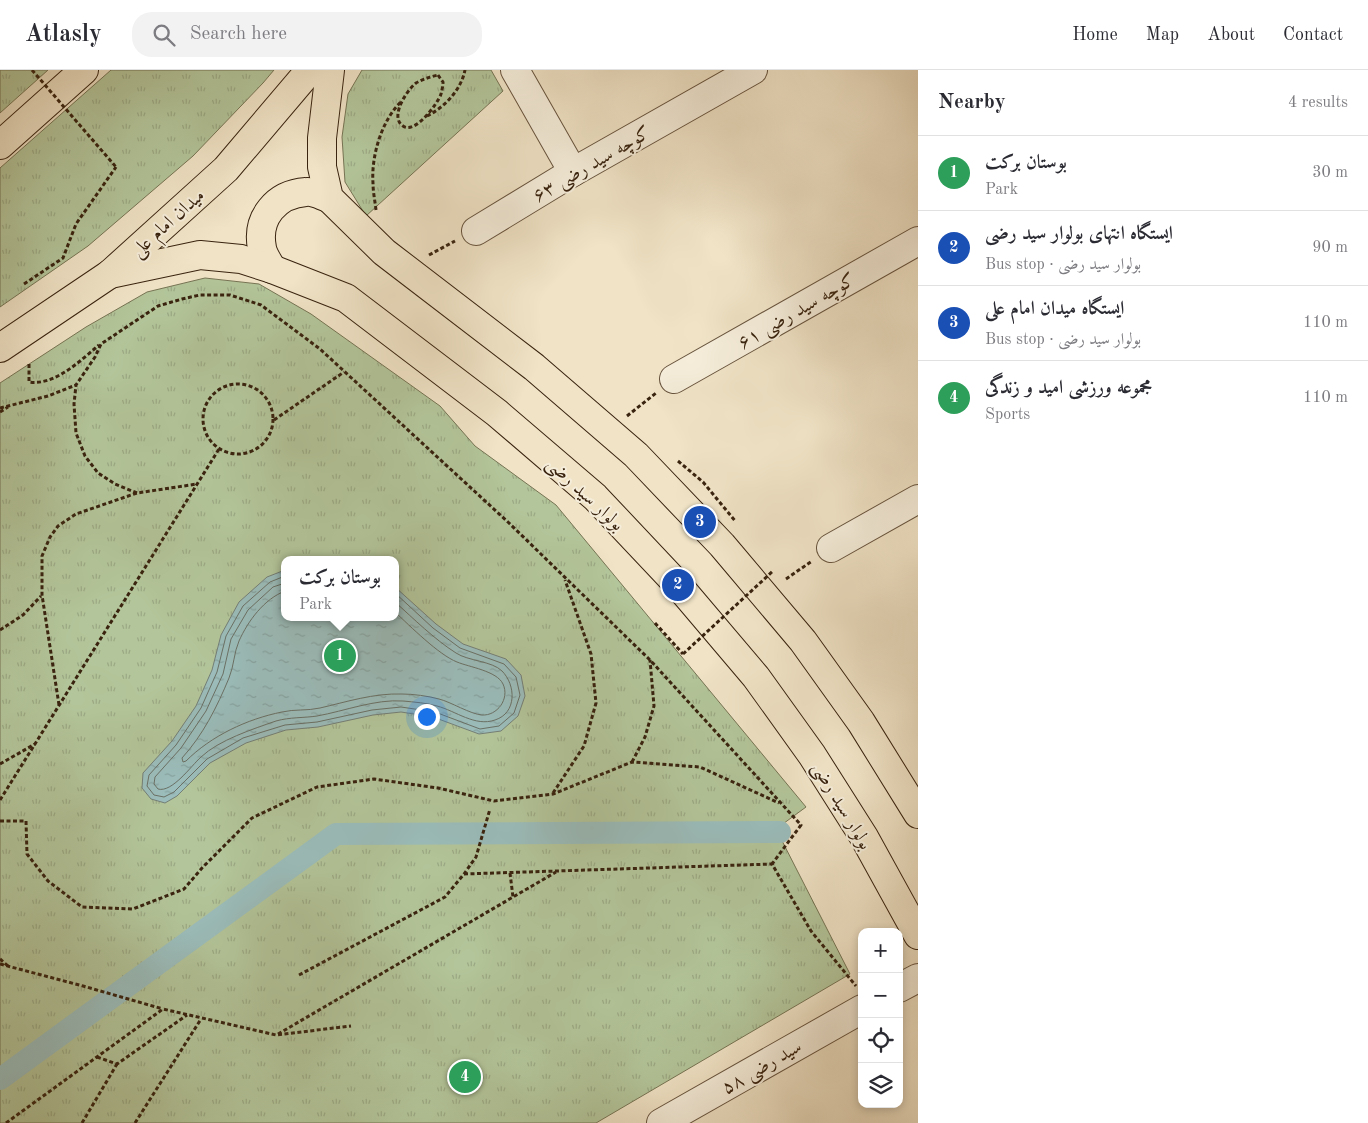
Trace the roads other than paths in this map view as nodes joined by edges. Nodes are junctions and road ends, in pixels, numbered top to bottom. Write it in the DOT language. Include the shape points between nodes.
graph roads {
  1 [pos="84,70"];
  2 [pos="310,70"];
  3 [pos="330,70"];
  4 [pos="515,70"];
  5 [pos="753,70"];
  6 [pos="0,145"];
  7 [pos="572,172"];
  8 [pos="329,198"];
  9 [pos="476,231"];
  10 [pos="918,241"];
  11 [pos="272,269"];
  12 [pos="110,274"];
  13 [pos="0,348"];
  14 [pos="674,379"];
  15 [pos="918,500"];
  16 [pos="831,548"];
  17 [pos="918,814"];
  18 [pos="918,935"];
  19 [pos="918,978"];
  20 [pos="903,986"];
  21 [pos="858,1011"];
  22 [pos="662,1123"];
  1 -- 6 [label="main road"];
  2 -- 12 [label="main road, میدان امام علی" via="226,170"];
  3 -- 8 [label="main road" via="322,138 322,167"];
  4 -- 7 [label="street"];
  5 -- 7 [label="street, کوچه سید رضی ۶۳"];
  7 -- 9 [label="street, کوچه سید رضی ۶۳"];
  8 -- 11 [label="main road" via="308,192 287,196 270,209 261,228 261,236 262,250"];
  8 -- 17 [label="main road" via="384,252 534,367 636,454 722,545 803,641 861,722"];
  10 -- 14 [label="street, کوچه سید رضی ۶۱"];
  11 -- 12 [label="main road, بولوار سید رضی" via="241,258 200,255"];
  11 -- 18 [label="main road, بولوار سید رضی" via="346,298 497,413 595,497 678,585 756,677 812,755 864,837"];
  12 -- 13 [label="main road, میدان امام علی"];
  15 -- 16 [label="street"];
  19 -- 20 [label="street"];
  21 -- 22 [label="street, سید رضی ۵۸"];
}
